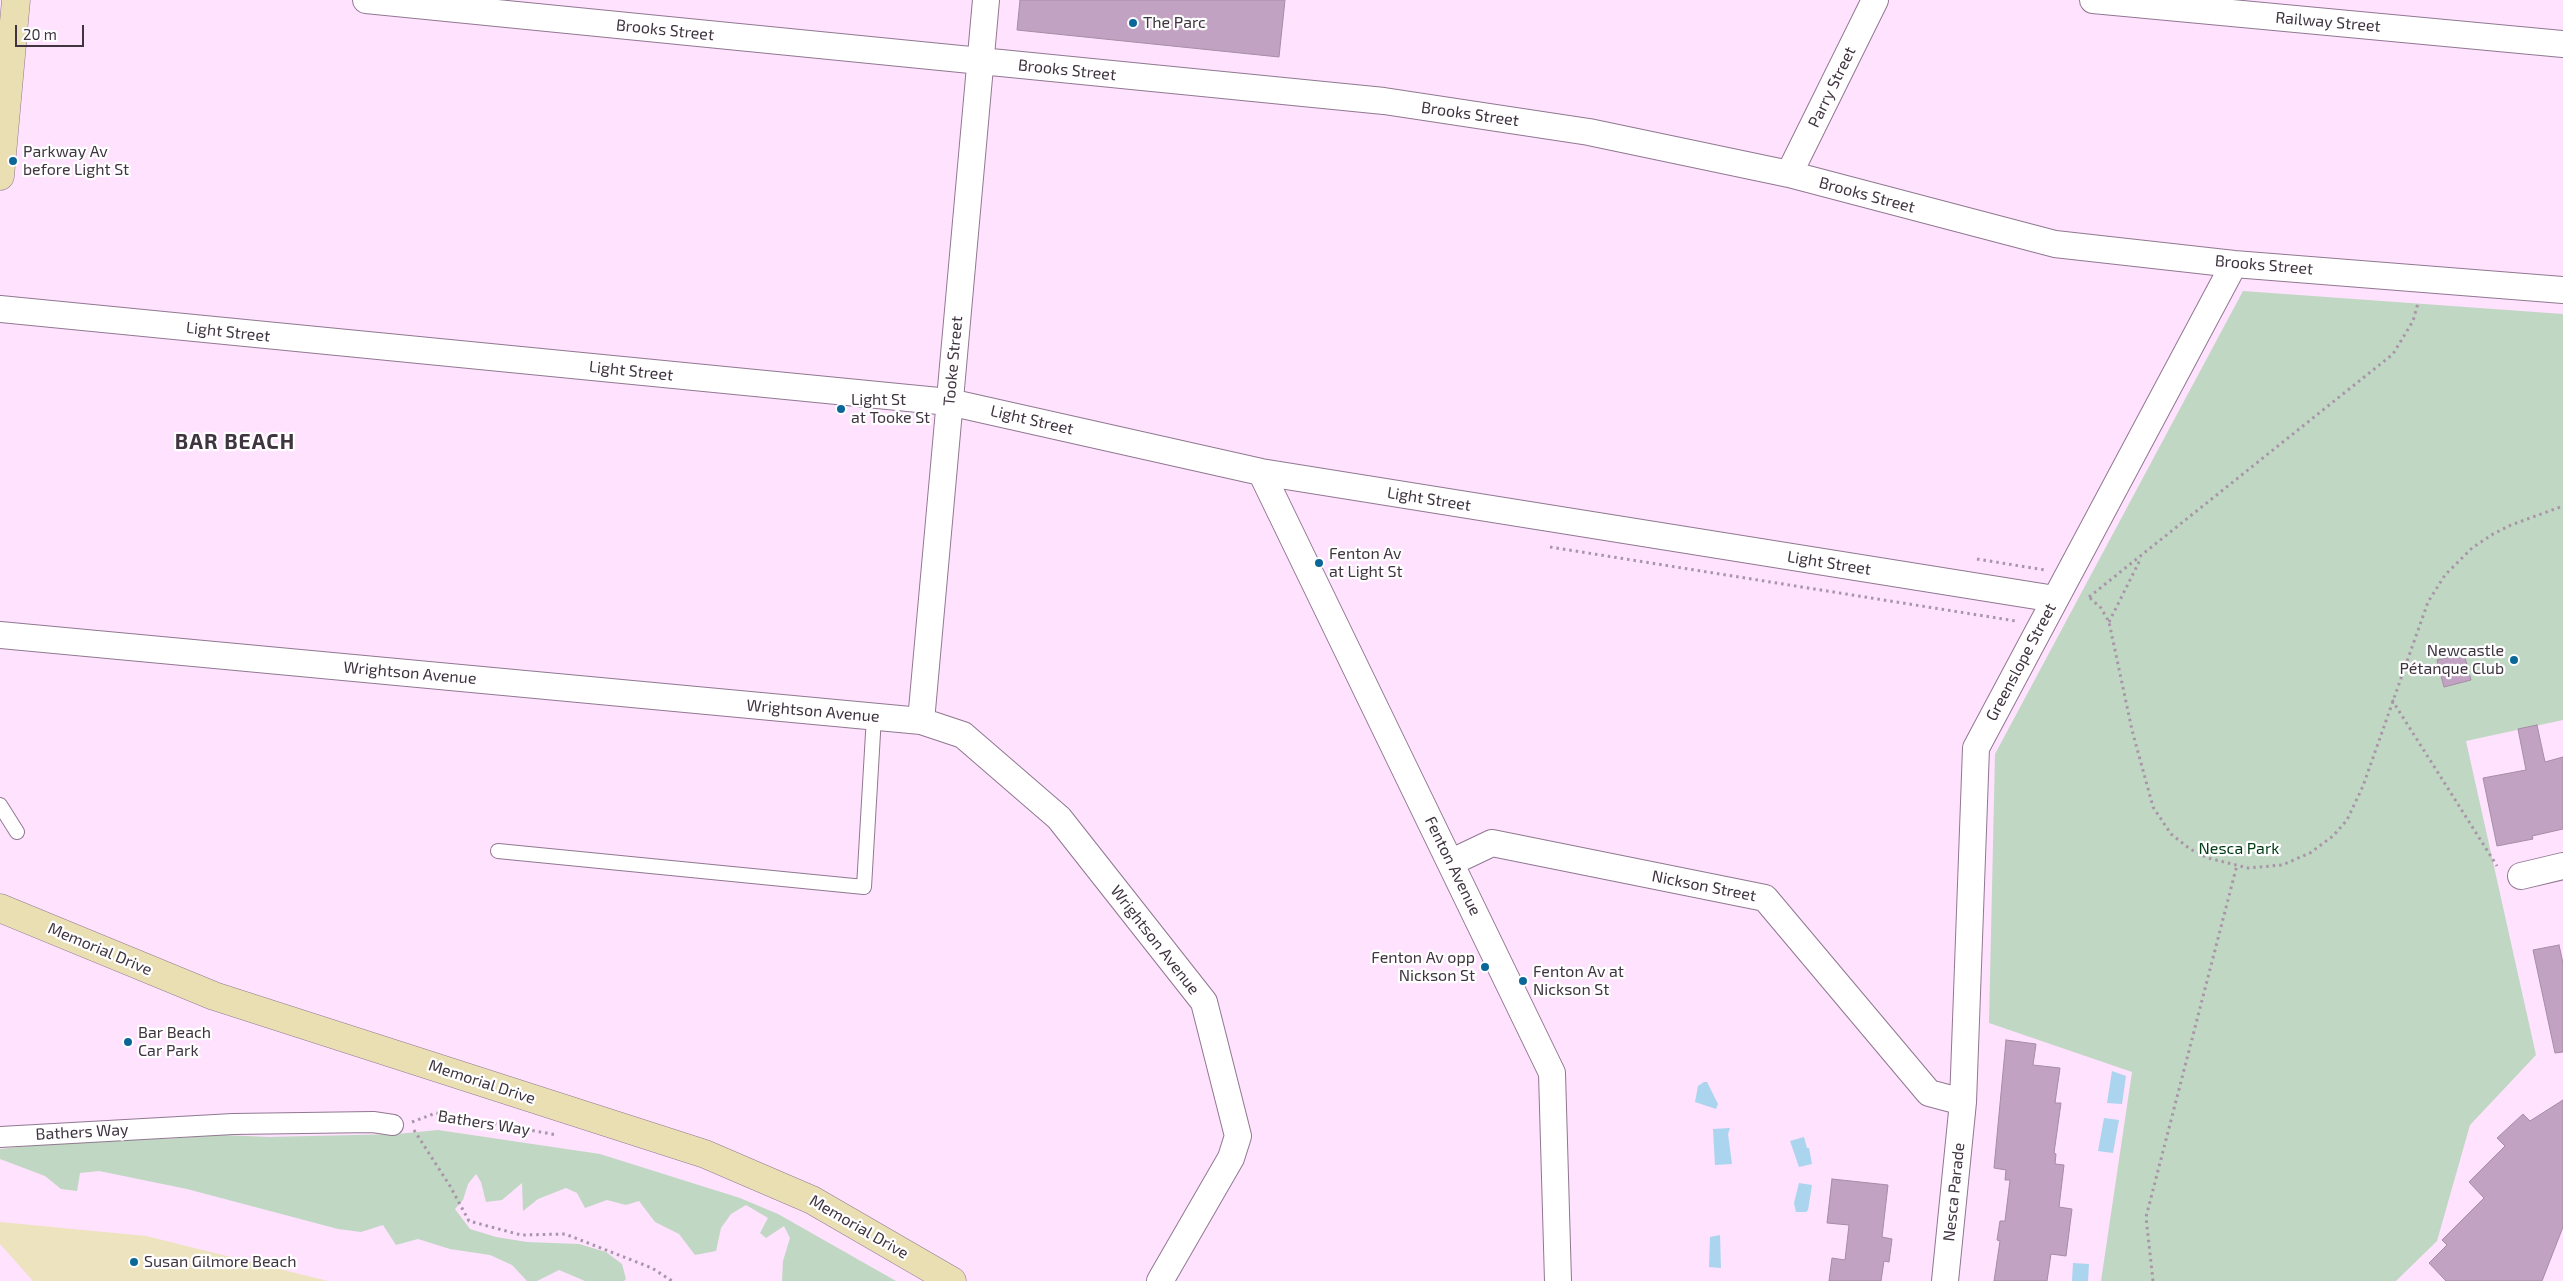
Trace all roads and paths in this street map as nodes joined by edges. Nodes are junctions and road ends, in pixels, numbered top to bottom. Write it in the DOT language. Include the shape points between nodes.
graph roads {
  1 [pos="16,0"];
  2 [pos="366,0"];
  3 [pos="986,0"];
  4 [pos="1875,0"];
  5 [pos="2093,0"];
  6 [pos="2563,44"];
  7 [pos="980,61"];
  8 [pos="1790,174"];
  9 [pos="0,176"];
  10 [pos="2234,264"];
  11 [pos="2563,290"];
  12 [pos="2418,304"];
  13 [pos="0,310"];
  14 [pos="949,402"];
  15 [pos="1261,472"];
  16 [pos="2563,506"];
  17 [pos="1550,547"];
  18 [pos="2141,558"];
  19 [pos="2086,595"];
  20 [pos="2090,598"];
  21 [pos="2055,599"];
  22 [pos="2016,621"];
  23 [pos="2109,622"];
  24 [pos="0,635"];
  25 [pos="2392,700"];
  26 [pos="874,716"];
  27 [pos="921,721"];
  28 [pos="0,805"];
  29 [pos="17,832"];
  30 [pos="498,851"];
  31 [pos="1452,862"];
  32 [pos="2237,865"];
  33 [pos="2497,866"];
  34 [pos="2563,866"];
  35 [pos="2521,876"];
  36 [pos="0,908"];
  37 [pos="1963,1102"];
  38 [pos="402,1124"];
  39 [pos="562,1136"];
  40 [pos="0,1137"];
  41 [pos="672,1281"];
  42 [pos="952,1281"];
  43 [pos="1160,1281"];
  44 [pos="1558,1281"];
  45 [pos="1945,1281"];
  46 [pos="2153,1281"];
  1 -- 9 [label="main road"];
  2 -- 7 [label="street, Brooks Street"];
  3 -- 7 [label="street, Tooke Street"];
  4 -- 8 [label="street, Parry Street"];
  5 -- 6 [label="street, Railway Street"];
  7 -- 8 [label="street, Brooks Street" via="1384,101 1589,132"];
  7 -- 14 [label="street, Tooke Street"];
  8 -- 10 [label="street, Brooks Street" via="2055,244"];
  10 -- 11 [label="street, Brooks Street"];
  10 -- 21 [label="street, Greenslope Street"];
  12 -- 18 [label="path" via="2413,321 2393,354"];
  13 -- 14 [label="street, Light Street"];
  14 -- 15 [label="street, Light Street"];
  14 -- 27 [label="street, Tooke Street"];
  15 -- 21 [label="street, Light Street"];
  15 -- 31 [label="street, Fenton Avenue"];
  16 -- 25 [label="path" via="2493,534 2472,548 2445,575 2428,602"];
  17 -- 22 [label="path"];
  18 -- 20 [label="path"];
  18 -- 23 [label="path"];
  19 -- 20 [label="path"];
  20 -- 23 [label="path"];
  21 -- 37 [label="street, Greenslope Street" via="1976,748"];
  23 -- 32 [label="path" via="2132,730 2153,807 2171,834 2190,849 2208,858"];
  24 -- 26 [label="street, Wrightson Avenue"];
  25 -- 32 [label="path" via="2363,786 2347,820 2333,836 2310,853 2282,865 2256,868"];
  25 -- 33 [label="path"];
  26 -- 27 [label="street, Wrightson Avenue"];
  26 -- 30 [label="lane" via="864,887"];
  27 -- 43 [label="street, Wrightson Avenue" via="963,735 1060,818 1204,1002 1238,1136 1231,1158"];
  28 -- 29 [label="lane"];
  31 -- 37 [label="street, Nickson Street" via="1492,843 1765,898 1929,1092"];
  31 -- 44 [label="street, Fenton Avenue" via="1552,1073"];
  32 -- 46 [label="path" via="2146,1217"];
  34 -- 35 [label="street"];
  36 -- 42 [label="main road, Memorial Drive" via="214,996 705,1154 812,1200"];
  37 -- 45 [label="street, Nesca Parade"];
  38 -- 39 [label="path, Bathers Way" via="436,1112"];
  38 -- 40 [label="street, Bathers Way" via="233,1124"];
  38 -- 41 [label="path" via="450,1186 469,1221 521,1236 565,1234 652,1268"];
}
